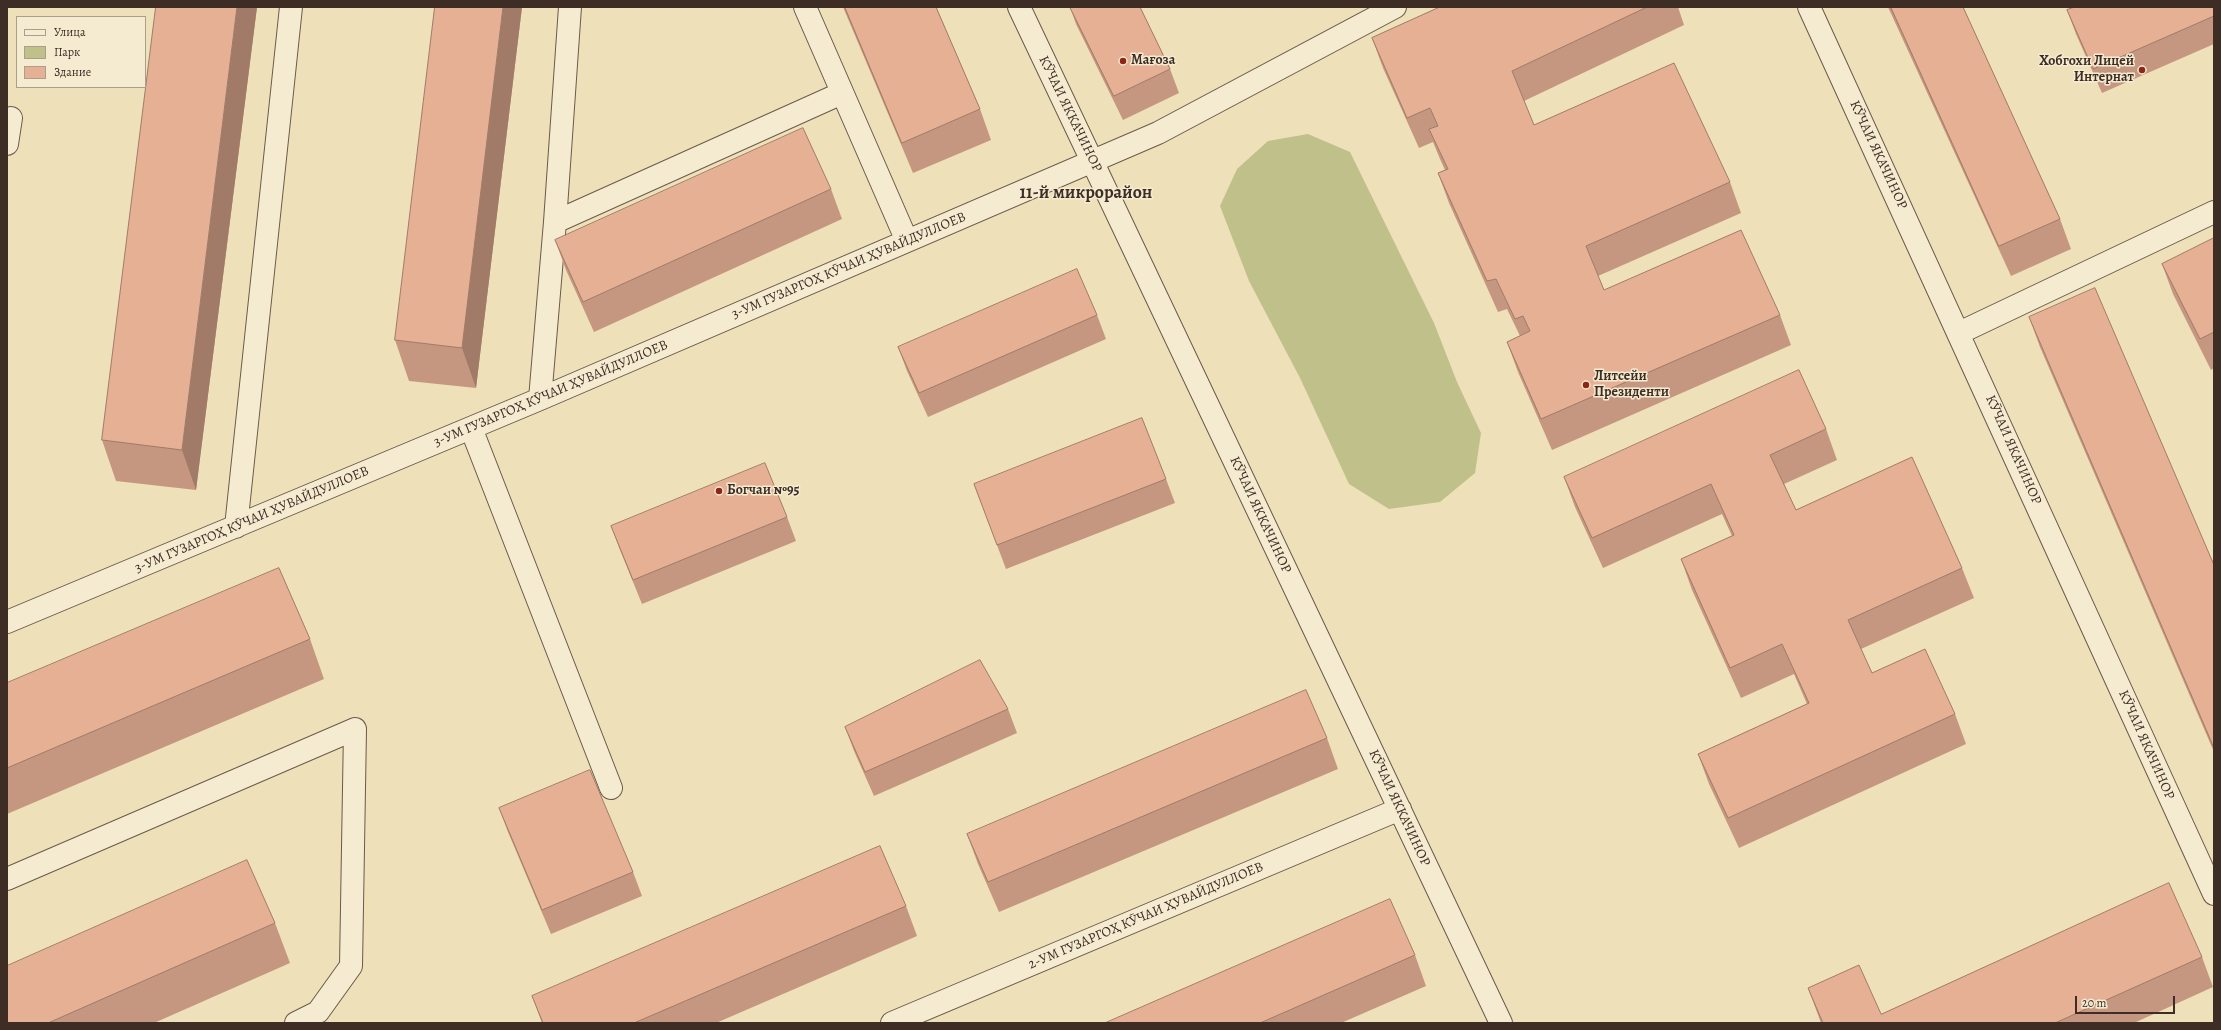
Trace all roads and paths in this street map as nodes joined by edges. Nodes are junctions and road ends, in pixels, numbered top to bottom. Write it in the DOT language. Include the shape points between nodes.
graph roads {
  1 [pos="291,7"];
  2 [pos="570,7"];
  3 [pos="805,7"];
  4 [pos="1019,7"];
  5 [pos="1395,7"];
  6 [pos="1809,7"];
  7 [pos="842,93"];
  8 [pos="11,118"];
  9 [pos="7,144"];
  10 [pos="1093,161"];
  11 [pos="2214,212"];
  12 [pos="555,222"];
  13 [pos="907,241"];
  14 [pos="1959,333"];
  15 [pos="540,399"];
  16 [pos="471,428"];
  17 [pos="236,527"];
  18 [pos="7,622"];
  19 [pos="611,788"];
  20 [pos="1400,809"];
  21 [pos="7,879"];
  22 [pos="2214,894"];
  23 [pos="296,1023"];
  24 [pos="892,1023"];
  25 [pos="1501,1023"];
  1 -- 17 [label="street"];
  2 -- 12 [label="street"];
  3 -- 7 [label="street"];
  4 -- 10 [label="street, КӮЧАИ ЯККАЧИНОР"];
  5 -- 10 [label="street, 3-УМ ГУЗАРГОҲ КӮЧАИ ҲУВАЙДУЛЛОЕВ" via="1158,134"];
  6 -- 14 [label="street, КӮЧАИ ЯКАЧИНОР"];
  7 -- 12 [label="street"];
  7 -- 13 [label="street"];
  8 -- 9 [label="street"];
  10 -- 13 [label="street, 3-УМ ГУЗАРГОҲ КӮЧАИ ҲУВАЙДУЛЛОЕВ"];
  10 -- 20 [label="street, КӮЧАИ ЯККАЧИНОР"];
  11 -- 14 [label="street"];
  12 -- 15 [label="street"];
  13 -- 15 [label="street, 3-УМ ГУЗАРГОҲ КӮЧАИ ҲУВАЙДУЛЛОЕВ"];
  14 -- 22 [label="street, КӮЧАИ ЯКАЧИНОР"];
  15 -- 16 [label="street, 3-УМ ГУЗАРГОҲ КӮЧАИ ҲУВАЙДУЛЛОЕВ"];
  16 -- 17 [label="street, 3-УМ ГУЗАРГОҲ КӮЧАИ ҲУВАЙДУЛЛОЕВ"];
  16 -- 19 [label="street"];
  17 -- 18 [label="street, 3-УМ ГУЗАРГОҲ КӮЧАИ ҲУВАЙДУЛЛОЕВ"];
  20 -- 24 [label="street, 2-УМ ГУЗАРГОҲ КӮЧАИ ҲУВАЙДУЛЛОЕВ"];
  20 -- 25 [label="street, КӮЧАИ ЯККАЧИНОР"];
  21 -- 23 [label="street" via="355,729 351,966 318,1012"];
}
